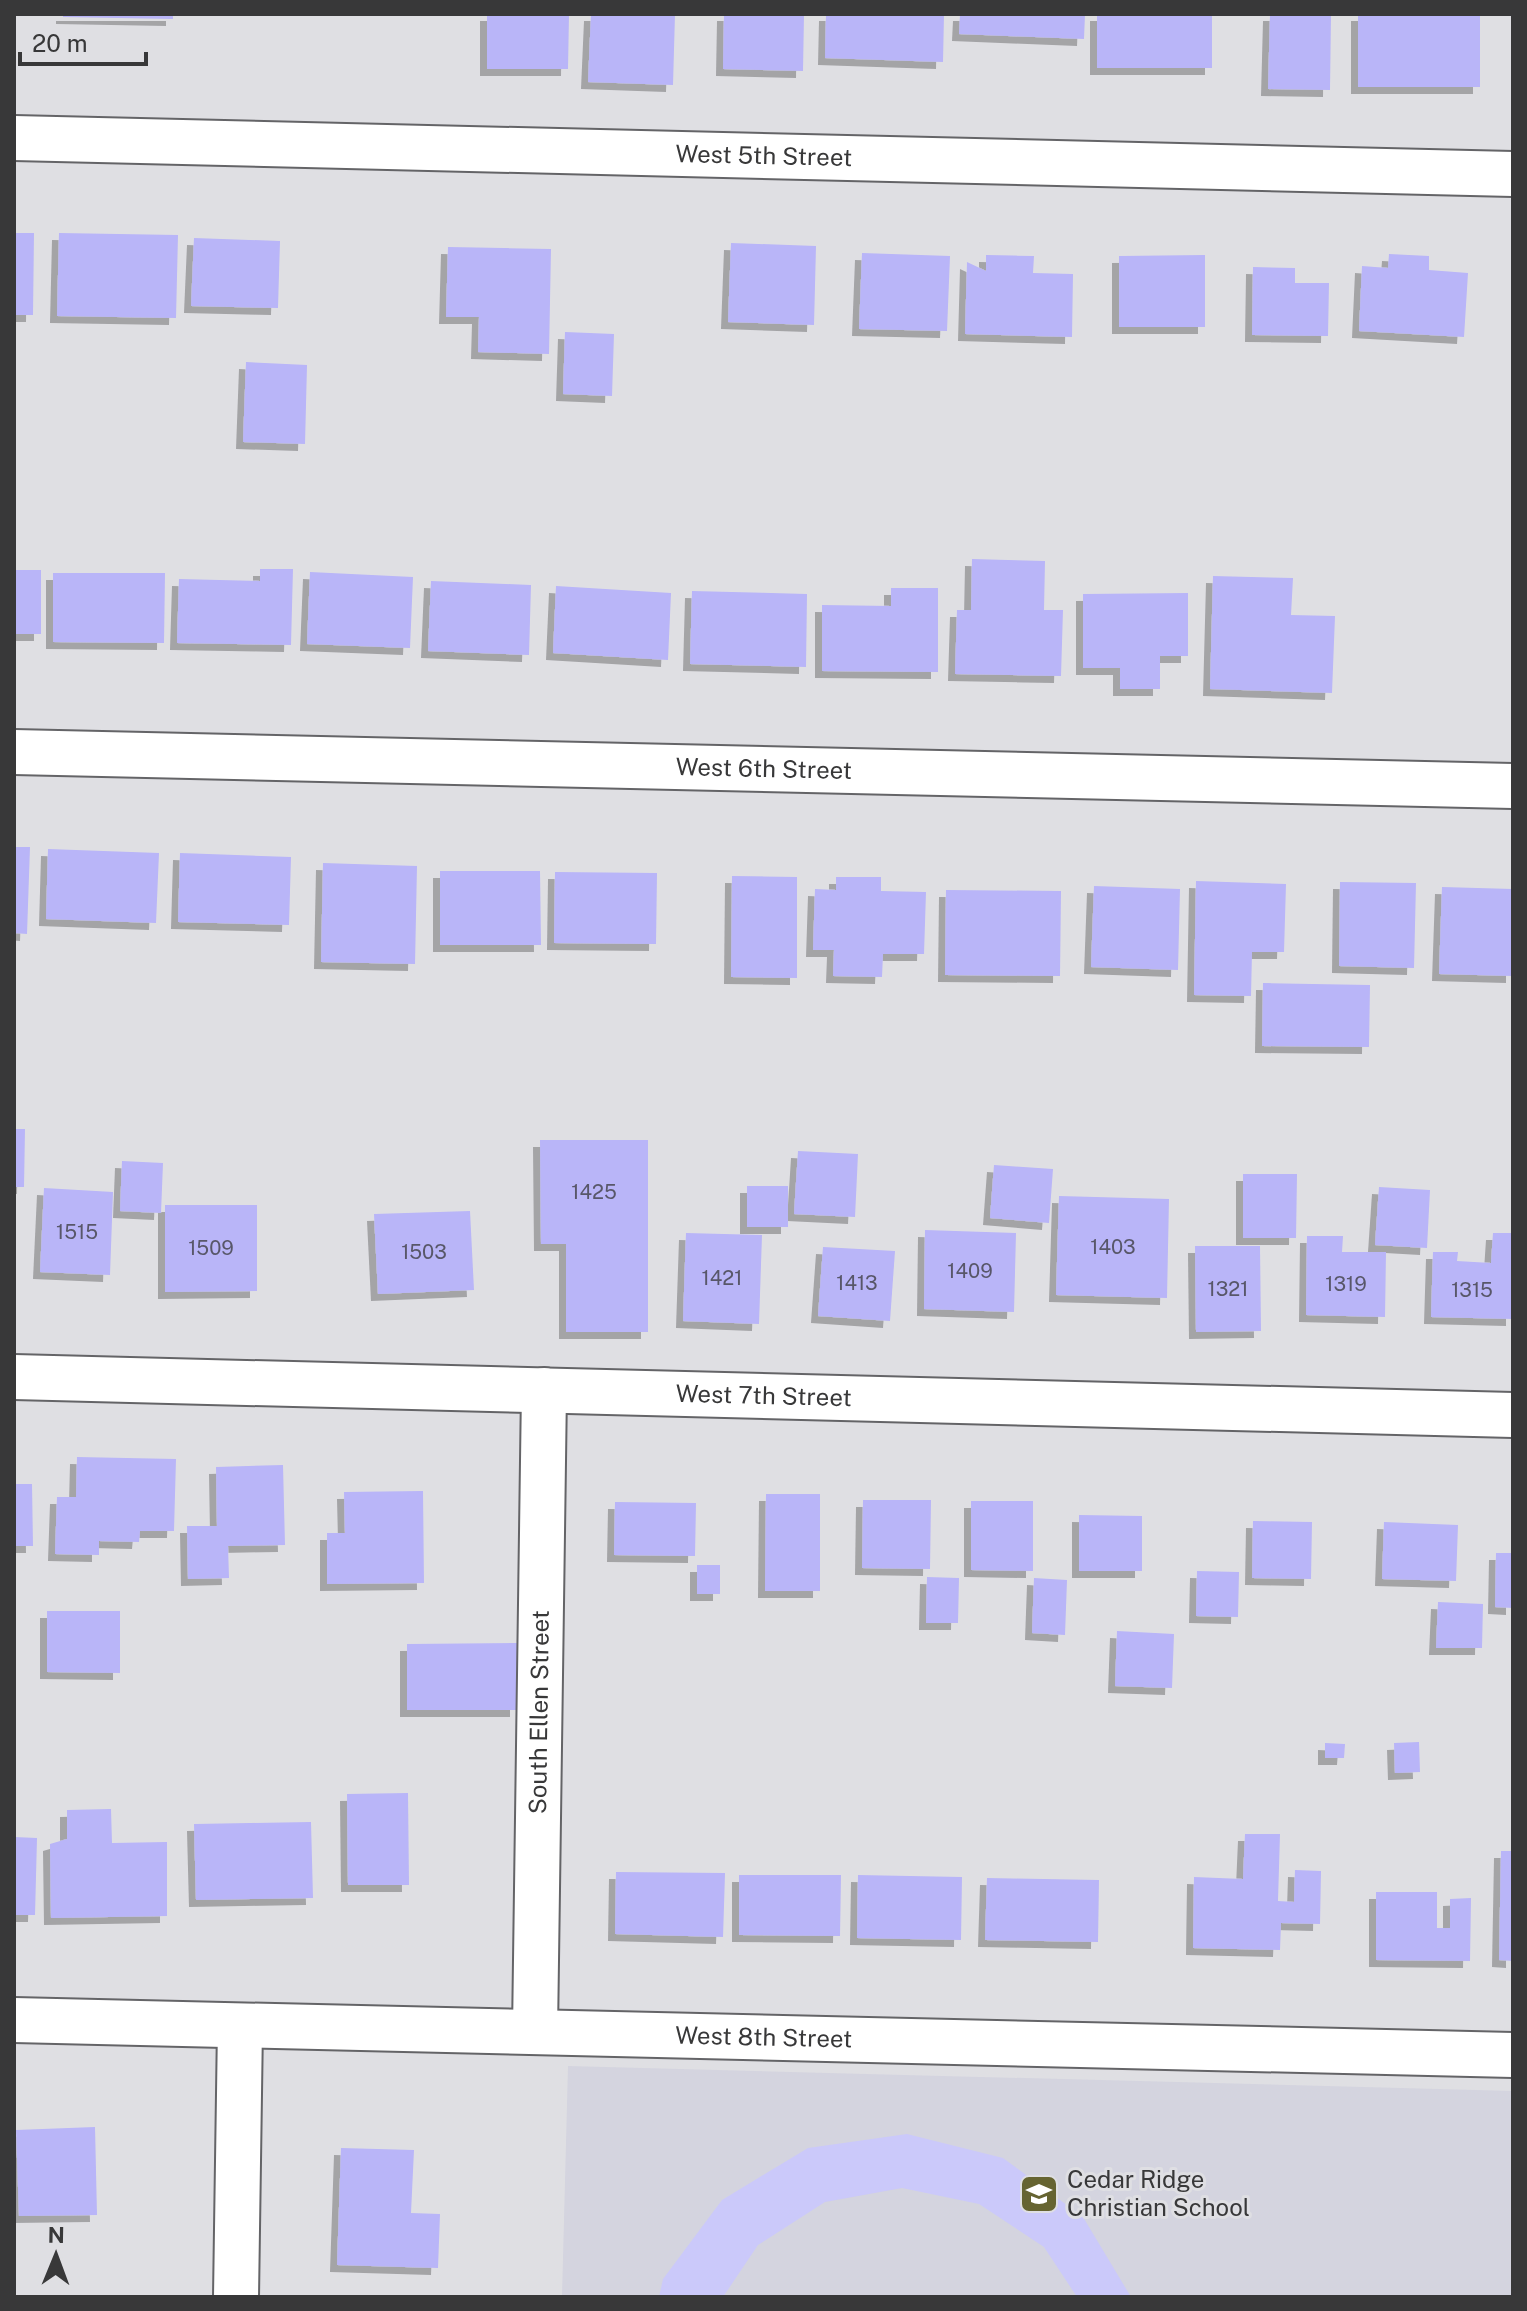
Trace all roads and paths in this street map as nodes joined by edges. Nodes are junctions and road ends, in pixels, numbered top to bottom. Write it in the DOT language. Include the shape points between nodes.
graph roads {
  1 [pos="14,138"];
  2 [pos="1513,174"];
  3 [pos="14,752"];
  4 [pos="1513,786"];
  5 [pos="14,1377"];
  6 [pos="544,1390"];
  7 [pos="1513,1415"];
  8 [pos="14,2020"];
  9 [pos="240,2026"];
  10 [pos="535,2032"];
  11 [pos="1513,2055"];
  12 [pos="236,2297"];
  1 -- 2 [label="street, West 5th Street"];
  3 -- 4 [label="street, West 6th Street"];
  5 -- 6 [label="street, West 7th Street"];
  6 -- 7 [label="street, West 7th Street"];
  6 -- 10 [label="street, South Ellen Street"];
  8 -- 9 [label="street, West 8th Street"];
  9 -- 10 [label="street, West 8th Street"];
  9 -- 12 [label="street"];
  10 -- 11 [label="street, West 8th Street"];
}
